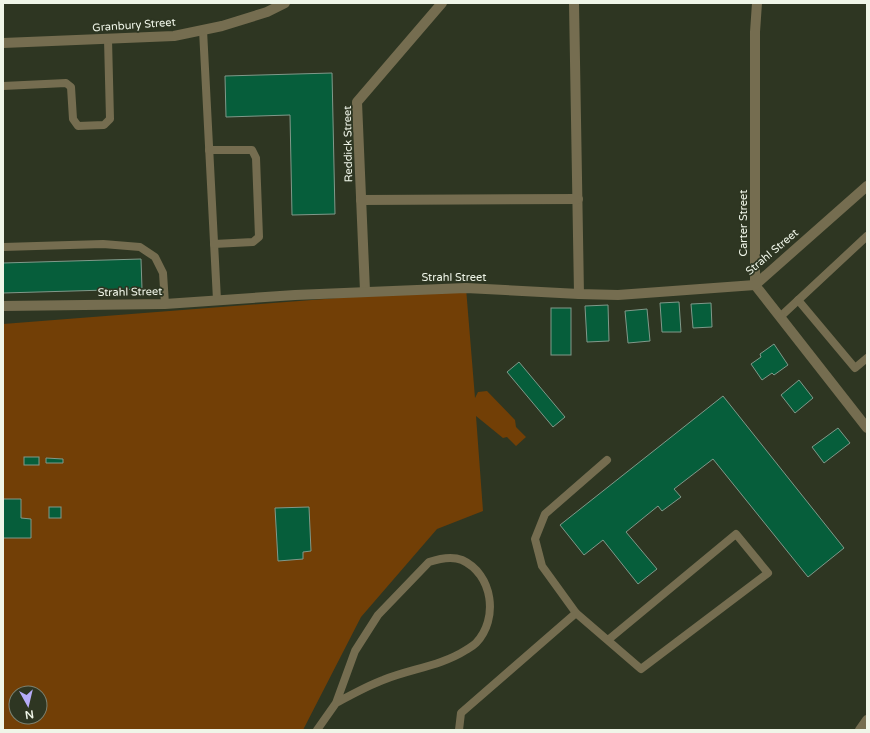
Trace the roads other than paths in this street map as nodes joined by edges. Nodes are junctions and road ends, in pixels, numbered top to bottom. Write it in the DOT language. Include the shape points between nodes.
graph roads {
  1 [pos="285,3"];
  2 [pos="442,3"];
  3 [pos="574,3"];
  4 [pos="757,3"];
  5 [pos="203,30"];
  6 [pos="108,39"];
  7 [pos="3,43"];
  8 [pos="3,86"];
  9 [pos="209,150"];
  10 [pos="867,186"];
  11 [pos="578,199"];
  12 [pos="361,200"];
  13 [pos="867,236"];
  14 [pos="214,244"];
  15 [pos="3,247"];
  16 [pos="755,285"];
  17 [pos="365,291"];
  18 [pos="579,294"];
  19 [pos="217,300"];
  20 [pos="798,300"];
  21 [pos="165,304"];
  22 [pos="3,306"];
  23 [pos="780,317"];
  24 [pos="867,358"];
  25 [pos="867,428"];
  26 [pos="607,460"];
  27 [pos="576,613"];
  28 [pos="608,640"];
  29 [pos="336,703"];
  30 [pos="867,720"];
  31 [pos="317,730"];
  32 [pos="459,730"];
  33 [pos="860,730"];
  1 -- 5 [label="street, Granbury Street" via="267,12"];
  2 -- 12 [label="street, Reddick Street" via="357,102"];
  3 -- 11 [label="street"];
  4 -- 16 [label="street, Carter Street"];
  5 -- 6 [label="street, Granbury Street" via="174,36"];
  5 -- 9 [label="lane"];
  6 -- 7 [label="street, Granbury Street"];
  6 -- 8 [label="lane" via="110,120 104,125 78,126 73,119 71,87 66,83"];
  9 -- 14 [label="lane"];
  9 -- 14 [label="lane" via="252,150 256,158 259,237 253,242"];
  10 -- 16 [label="street, Strahl Street"];
  11 -- 12 [label="street"];
  11 -- 18 [label="street"];
  12 -- 17 [label="street, Reddick Street"];
  13 -- 20 [label="lane"];
  14 -- 19 [label="lane"];
  15 -- 21 [label="lane" via="103,244 140,247 155,257 162,273"];
  16 -- 18 [label="street, Strahl Street" via="618,295"];
  16 -- 23 [label="street"];
  17 -- 18 [label="street, Strahl Street" via="466,288"];
  17 -- 19 [label="street, Strahl Street"];
  19 -- 21 [label="street, Strahl Street"];
  20 -- 23 [label="lane"];
  20 -- 24 [label="lane" via="855,368"];
  21 -- 22 [label="street, Strahl Street"];
  23 -- 25 [label="street"];
  26 -- 27 [label="lane" via="545,514 535,539 542,566"];
  27 -- 28 [label="lane"];
  27 -- 32 [label="lane" via="461,714"];
  28 -- 28 [label="lane" via="641,669 768,573 736,534"];
  29 -- 29 [label="lane" via="354,651 378,615 429,562 440,559 461,560 476,569 485,582 489,597 489,614 476,644 455,657 382,680"];
  29 -- 31 [label="lane"];
  30 -- 33 [label="street"];
}
